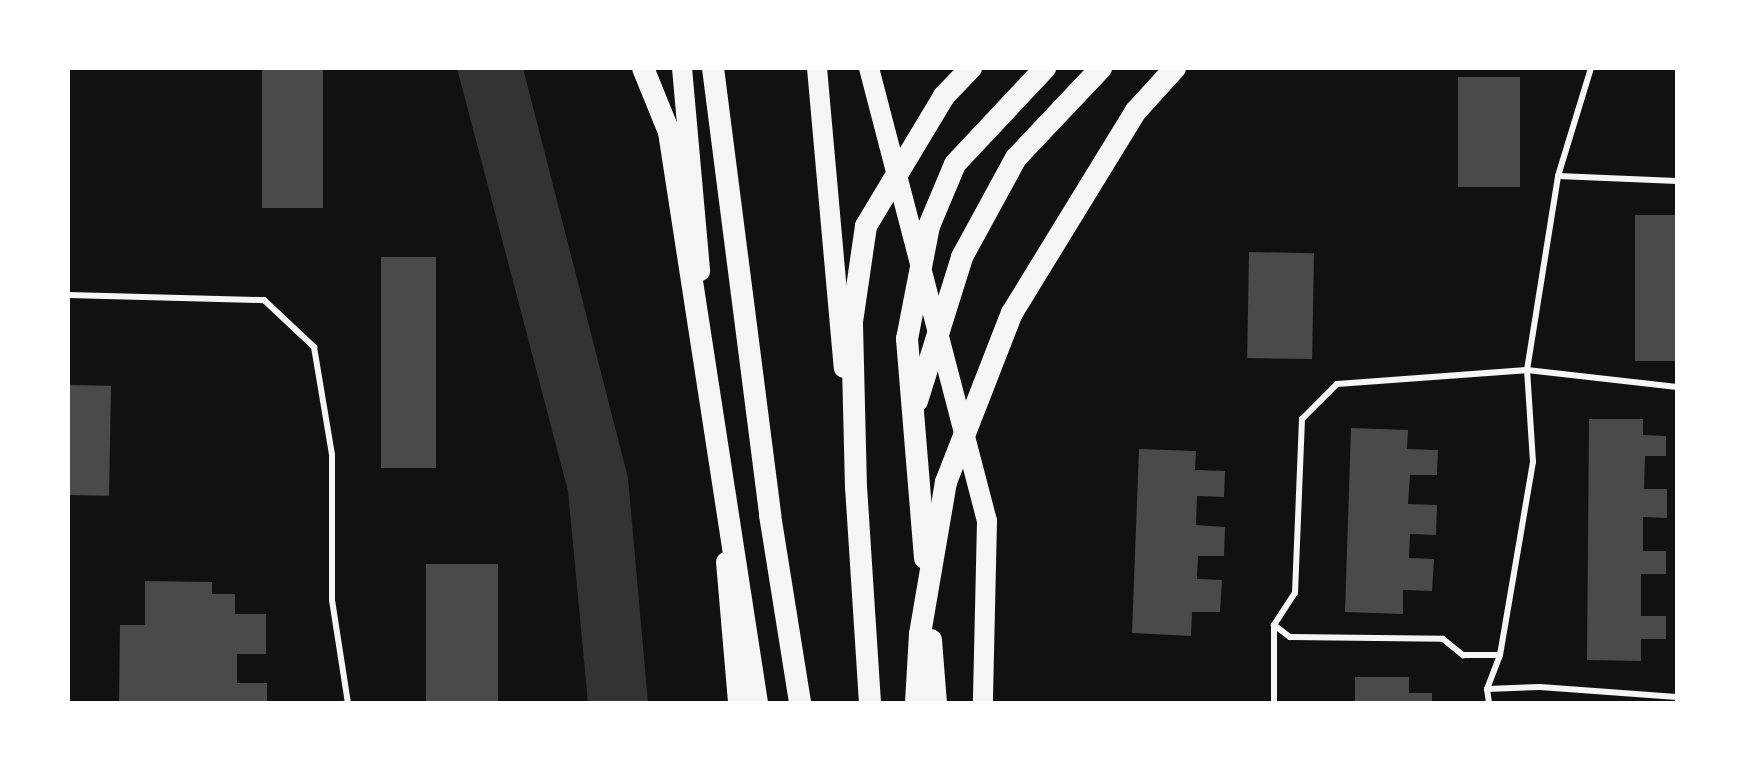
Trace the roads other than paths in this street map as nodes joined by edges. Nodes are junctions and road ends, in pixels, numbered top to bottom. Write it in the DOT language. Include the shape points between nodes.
graph roads {
  1 [pos="643,68"];
  2 [pos="682,68"];
  3 [pos="713,68"];
  4 [pos="817,68"];
  5 [pos="869,68"];
  6 [pos="971,68"];
  7 [pos="1045,68"];
  8 [pos="1101,68"];
  9 [pos="1175,68"];
  10 [pos="1591,68"];
  11 [pos="1558,176"];
  12 [pos="1677,181"];
  13 [pos="68,295"];
  14 [pos="1527,370"];
  15 [pos="1677,387"];
  16 [pos="913,413"];
  17 [pos="1274,625"];
  18 [pos="1500,655"];
  19 [pos="1487,689"];
  20 [pos="1677,697"];
  21 [pos="348,703"];
  22 [pos="738,703"];
  23 [pos="757,703"];
  24 [pos="800,703"];
  25 [pos="871,703"];
  26 [pos="916,703"];
  27 [pos="936,703"];
  28 [pos="983,703"];
  29 [pos="1274,703"];
  30 [pos="1489,703"];
  1 -- 23 [label="highway" via="669,132"];
  2 -- 22 [label="main road"];
  3 -- 24 [label="highway" via="770,515"];
  4 -- 25 [label="main road"];
  5 -- 28 [label="main road" via="987,521"];
  6 -- 25 [label="highway" via="944,96 866,226 852,322 856,488"];
  7 -- 16 [label="highway" via="955,164 929,226 907,339"];
  8 -- 16 [label="highway" via="1016,158 969,245"];
  9 -- 26 [label="highway" via="1136,111 1012,313 946,482 920,634"];
  10 -- 11 [label="lane"];
  11 -- 12 [label="lane"];
  11 -- 14 [label="lane"];
  13 -- 21 [label="lane" via="264,300 314,347 332,455 332,600"];
  14 -- 15 [label="lane"];
  14 -- 17 [label="lane" via="1337,384 1310,410 1302,419 1295,593"];
  14 -- 18 [label="lane" via="1533,462"];
  16 -- 27 [label="highway"];
  17 -- 18 [label="lane" via="1290,637 1443,639 1463,655"];
  17 -- 29 [label="lane"];
  18 -- 19 [label="lane"];
  19 -- 20 [label="lane" via="1540,687"];
  19 -- 30 [label="lane"];
}
